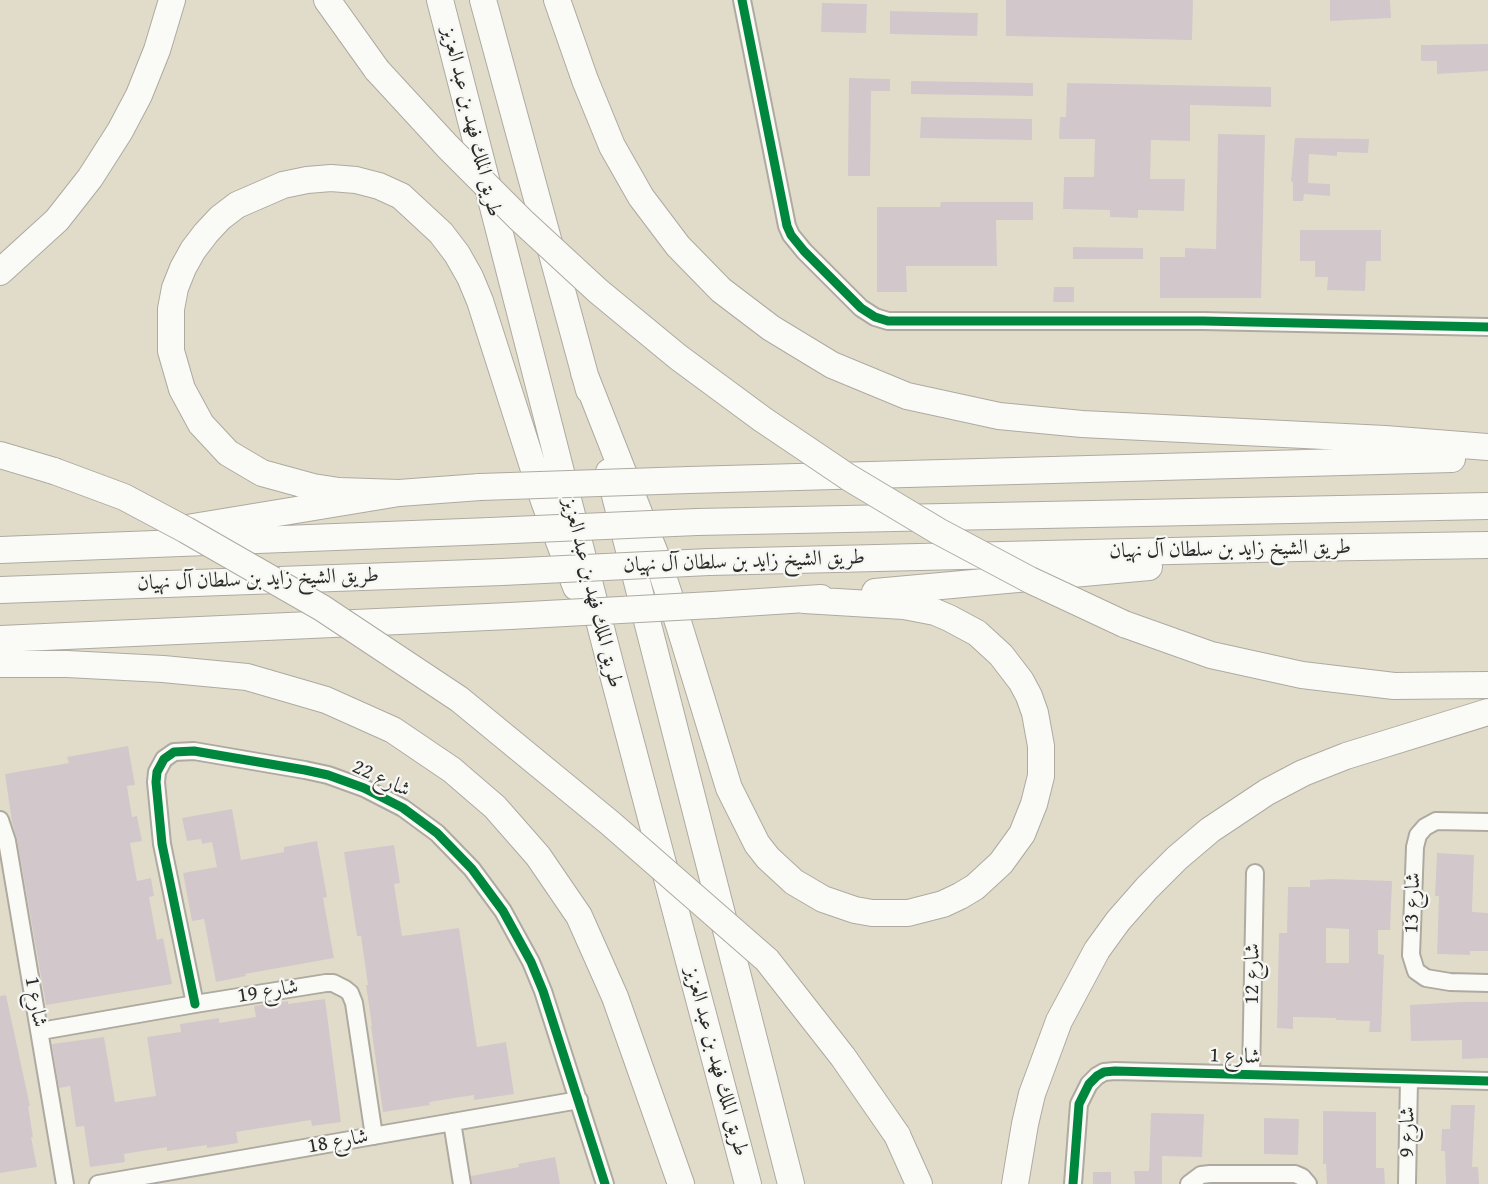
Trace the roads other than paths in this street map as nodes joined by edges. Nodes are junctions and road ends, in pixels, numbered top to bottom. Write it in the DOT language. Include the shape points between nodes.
graph roads {
  1 [pos="172,0"];
  2 [pos="327,0"];
  3 [pos="440,0"];
  4 [pos="483,0"];
  5 [pos="557,0"];
  6 [pos="742,0"];
  7 [pos="0,272"];
  8 [pos="1488,327"];
  9 [pos="584,373"];
  10 [pos="1488,447"];
  11 [pos="0,455"];
  12 [pos="1488,458"];
  13 [pos="399,493"];
  14 [pos="1488,506"];
  15 [pos="1488,545"];
  16 [pos="28,548"];
  17 [pos="1298,548"];
  18 [pos="0,550"];
  19 [pos="0,590"];
  20 [pos="804,600"];
  21 [pos="0,639"];
  22 [pos="0,664"];
  23 [pos="611,667"];
  24 [pos="1488,685"];
  25 [pos="1488,712"];
  26 [pos="0,820"];
  27 [pos="1488,822"];
  28 [pos="1255,873"];
  29 [pos="1488,983"];
  30 [pos="195,1004"];
  31 [pos="40,1031"];
  32 [pos="1251,1075"];
  33 [pos="1409,1080"];
  34 [pos="1488,1081"];
  35 [pos="579,1100"];
  36 [pos="452,1122"];
  37 [pos="374,1136"];
  38 [pos="65,1184"];
  39 [pos="98,1184"];
  40 [pos="462,1184"];
  41 [pos="605,1184"];
  42 [pos="681,1184"];
  43 [pos="748,1184"];
  44 [pos="791,1184"];
  45 [pos="919,1184"];
  46 [pos="1015,1184"];
  47 [pos="1073,1184"];
  48 [pos="1189,1184"];
  49 [pos="1308,1184"];
  50 [pos="1407,1184"];
  1 -- 7 [label="highway" via="157,50 120,131 57,220"];
  2 -- 24 [label="highway, bridge" via="377,70 447,146 598,291 734,398 848,477 938,531 1124,624 1211,655 1302,675 1394,686"];
  3 -- 23 [label="highway, طريق الملك فهد بن عبد العزيز"];
  4 -- 9 [label="highway, طريق الملك فهد بن عبد العزيز"];
  5 -- 10 [label="highway" via="612,146 641,197 678,246 722,290 771,328 832,365 907,396 999,416"];
  6 -- 8 [label="street" via="787,226 804,251 875,317 888,321 1203,321"];
  9 -- 20 [label="highway" via="658,561 729,788 757,844 794,882 823,899 855,910 872,914 908,913 960,896 1001,863 1022,834 1034,804 1041,776 1041,746 1029,696 1012,668 977,633 935,612 904,606"];
  9 -- 44 [label="highway, طريق الملك فهد بن عبد العزيز"];
  11 -- 45 [label="highway, bridge" via="124,497 322,608 459,699 610,823 767,960 843,1057 897,1136"];
  12 -- 13 [label="highway, bridge" via="690,480"];
  13 -- 16 [label="highway" via="150,534"];
  13 -- 23 [label="highway" via="313,487 262,473 228,453 201,424 182,389 171,351 171,309 175,288 193,250 220,218 237,205 283,185 331,178 356,180 401,196 441,233 461,261 480,301 564,557"];
  14 -- 16 [label="highway, طريق الشيخ زايد بن سلطان آل نهيان, bridge" via="697,522"];
  15 -- 17 [label="highway, طريق الشيخ زايد بن سلطان آل نهيان"];
  16 -- 18 [label="highway, طريق الشيخ زايد بن سلطان آل نهيان"];
  17 -- 19 [label="highway, طريق الشيخ زايد بن سلطان آل نهيان, bridge" via="709,562"];
  17 -- 20 [label="highway" via="1214,562"];
  20 -- 21 [label="highway, bridge"];
  22 -- 42 [label="highway" via="163,669 247,677 326,700 393,730 452,770 495,807 531,848 579,916 615,997"];
  23 -- 43 [label="highway, طريق الملك فهد بن عبد العزيز"];
  25 -- 46 [label="highway" via="1303,773 1210,830 1177,858 1118,921 1097,950 1059,1021 1032,1094"];
  26 -- 31 [label="street, شارع 1" via="7,840"];
  27 -- 29 [label="street, شارع 13" via="1436,821 1418,835 1411,955 1416,971 1426,978"];
  28 -- 32 [label="street, شارع 12"];
  30 -- 31 [label="street, شارع 19"];
  30 -- 35 [label="street, شارع 22" via="162,844 156,794 160,765 168,755 183,750 344,780 387,799 437,833 488,890 519,937 543,992"];
  30 -- 37 [label="street, شارع 19" via="326,982 345,989 356,1010"];
  31 -- 38 [label="street, شارع 1"];
  32 -- 33 [label="street, شارع 1"];
  32 -- 47 [label="street, شارع 1" via="1115,1071 1096,1076 1079,1104"];
  33 -- 34 [label="street, شارع 1"];
  33 -- 50 [label="street, شارع 9"];
  35 -- 36 [label="street, شارع 18"];
  35 -- 41 [label="street, شارع 22"];
  36 -- 37 [label="street, شارع 18"];
  36 -- 40 [label="street"];
  37 -- 39 [label="street, شارع 18"];
  48 -- 49 [label="street" via="1210,1174 1295,1174"];
}
